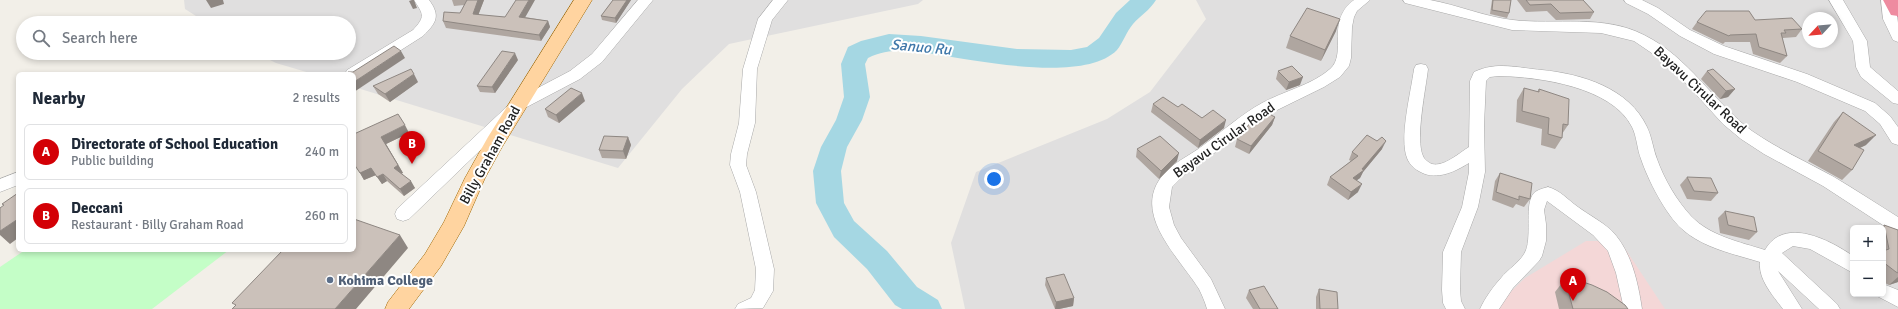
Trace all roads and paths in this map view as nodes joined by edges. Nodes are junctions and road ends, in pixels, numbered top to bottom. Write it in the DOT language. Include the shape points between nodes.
graph roads {
  1 [pos="421,0"];
  2 [pos="583,0"];
  3 [pos="646,0"];
  4 [pos="781,0"];
  5 [pos="1363,0"];
  6 [pos="1410,0"];
  7 [pos="1631,0"];
  8 [pos="1836,0"];
  9 [pos="1888,0"];
  10 [pos="1893,0"];
  11 [pos="1898,10"];
  12 [pos="1898,37"];
  13 [pos="1421,69"];
  14 [pos="355,72"];
  15 [pos="1898,99"];
  16 [pos="518,106"];
  17 [pos="1898,139"];
  18 [pos="1477,150"];
  19 [pos="16,179"];
  20 [pos="0,186"];
  21 [pos="403,214"];
  22 [pos="1898,226"];
  23 [pos="1770,256"];
  24 [pos="1850,264"];
  25 [pos="1886,293"];
  26 [pos="1898,299"];
  27 [pos="396,309"];
  28 [pos="744,309"];
  29 [pos="1216,309"];
  30 [pos="1456,309"];
  31 [pos="1489,309"];
  32 [pos="1633,309"];
  33 [pos="1793,309"];
  34 [pos="1831,309"];
  1 -- 14 [label="street" via="429,9 427,24 418,33"];
  2 -- 16 [label="main road, Billy Graham Road"];
  3 -- 16 [label="street" via="597,58 575,75"];
  4 -- 28 [label="street" via="765,19 750,69 747,122 739,154 738,165 748,192 765,269 764,291 757,303"];
  5 -- 29 [label="street, Bayavu Cirular Road" via="1354,5 1346,16 1343,64 1337,72 1319,84 1281,100 1253,116 1177,171 1161,193 1162,215 1179,248 1206,286"];
  6 -- 22 [label="street, Bayavu Cirular Road" via="1512,25 1601,28 1639,38 1664,54 1728,120 1747,135 1829,182"];
  7 -- 17 [label="street" via="1712,47 1802,78 1870,107 1885,120"];
  8 -- 15 [label="street" via="1860,41 1866,73"];
  9 -- 12 [label="street" via="1887,13"];
  10 -- 11 [label="highway"];
  13 -- 18 [label="street" via="1412,144 1419,163 1435,170"];
  16 -- 21 [label="street"];
  16 -- 27 [label="main road, Billy Graham Road" via="475,178 453,226 433,260"];
  18 -- 23 [label="street" via="1478,81 1479,76 1485,72 1542,75 1596,89 1612,96 1631,112 1658,179 1688,224 1724,243"];
  18 -- 30 [label="street" via="1478,172 1470,206 1452,252 1451,290 1452,303"];
  19 -- 20 [label="street"];
  23 -- 24 [label="street" via="1787,240 1801,239 1841,256"];
  23 -- 33 [label="street" via="1769,270"];
  23 -- 34 [label="street"];
  25 -- 26 [label="street"];
  31 -- 32 [label="street" via="1507,283 1533,256 1537,241 1536,210 1540,197 1548,193 1610,240 1621,261"];
}
